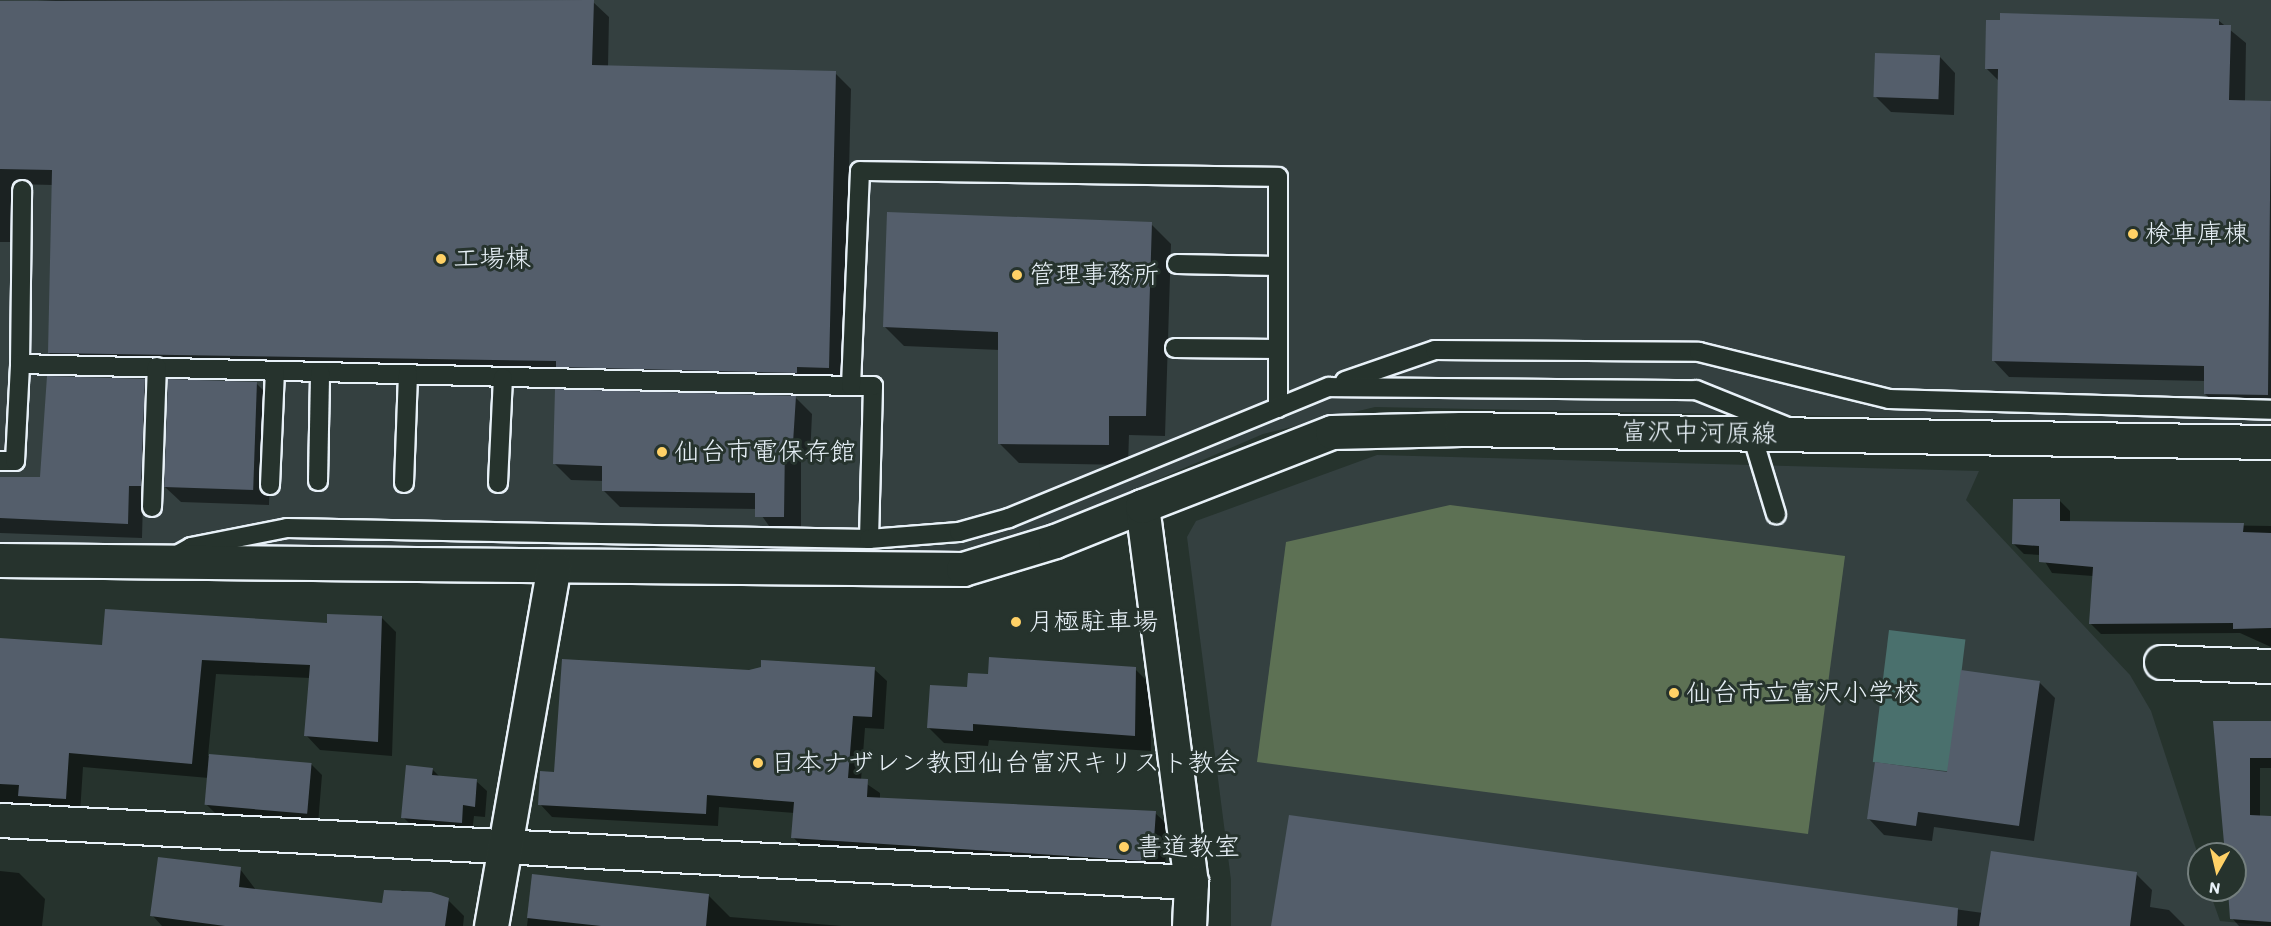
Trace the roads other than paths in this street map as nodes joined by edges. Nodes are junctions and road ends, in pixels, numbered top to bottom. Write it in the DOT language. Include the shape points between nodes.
graph roads {
  1 [pos="22,190"];
  2 [pos="1177,264"];
  3 [pos="1278,266"];
  4 [pos="1175,348"];
  5 [pos="1278,350"];
  6 [pos="20,364"];
  7 [pos="157,367"];
  8 [pos="275,371"];
  9 [pos="320,372"];
  10 [pos="408,374"];
  11 [pos="503,378"];
  12 [pos="851,386"];
  13 [pos="1329,387"];
  14 [pos="1278,408"];
  15 [pos="2271,410"];
  16 [pos="1752,435"];
  17 [pos="1810,436"];
  18 [pos="2271,442"];
  19 [pos="0,461"];
  20 [pos="318,481"];
  21 [pos="404,483"];
  22 [pos="498,483"];
  23 [pos="270,485"];
  24 [pos="1142,506"];
  25 [pos="152,507"];
  26 [pos="1776,514"];
  27 [pos="869,539"];
  28 [pos="0,560"];
  29 [pos="164,563"];
  30 [pos="554,566"];
  31 [pos="2161,662"];
  32 [pos="2271,666"];
  33 [pos="0,820"];
  34 [pos="506,843"];
  35 [pos="1191,882"];
  36 [pos="491,926"];
  37 [pos="1189,926"];
  1 -- 6 [label="lane"];
  2 -- 3 [label="lane"];
  3 -- 5 [label="lane"];
  3 -- 12 [label="lane" via="1278,177 860,171"];
  4 -- 5 [label="lane"];
  5 -- 14 [label="lane"];
  6 -- 7 [label="lane"];
  6 -- 19 [label="lane" via="15,461"];
  7 -- 8 [label="lane"];
  7 -- 25 [label="lane"];
  8 -- 9 [label="lane"];
  8 -- 23 [label="lane"];
  9 -- 10 [label="lane"];
  9 -- 20 [label="lane"];
  10 -- 11 [label="lane"];
  10 -- 21 [label="lane"];
  11 -- 12 [label="lane"];
  11 -- 22 [label="lane"];
  12 -- 27 [label="lane" via="873,386"];
  13 -- 14 [label="lane"];
  13 -- 15 [label="lane" via="1435,350 1699,351 1890,399"];
  13 -- 17 [label="lane" via="1696,390"];
  14 -- 27 [label="lane" via="1009,518 958,532"];
  16 -- 17 [label="street, 富沢中河原線"];
  16 -- 24 [label="street, 富沢中河原線" via="1461,429 1332,432"];
  16 -- 26 [label="lane"];
  17 -- 18 [label="street, 富沢中河原線"];
  24 -- 30 [label="street, 富沢中河原線" via="1055,541 963,569"];
  24 -- 35 [label="street"];
  27 -- 29 [label="lane" via="287,528 191,547"];
  28 -- 29 [label="street, 富沢中河原線"];
  29 -- 30 [label="street, 富沢中河原線"];
  30 -- 34 [label="street"];
  31 -- 32 [label="street"];
  33 -- 34 [label="street"];
  34 -- 35 [label="street"];
  34 -- 36 [label="street"];
  35 -- 37 [label="street"];
}
